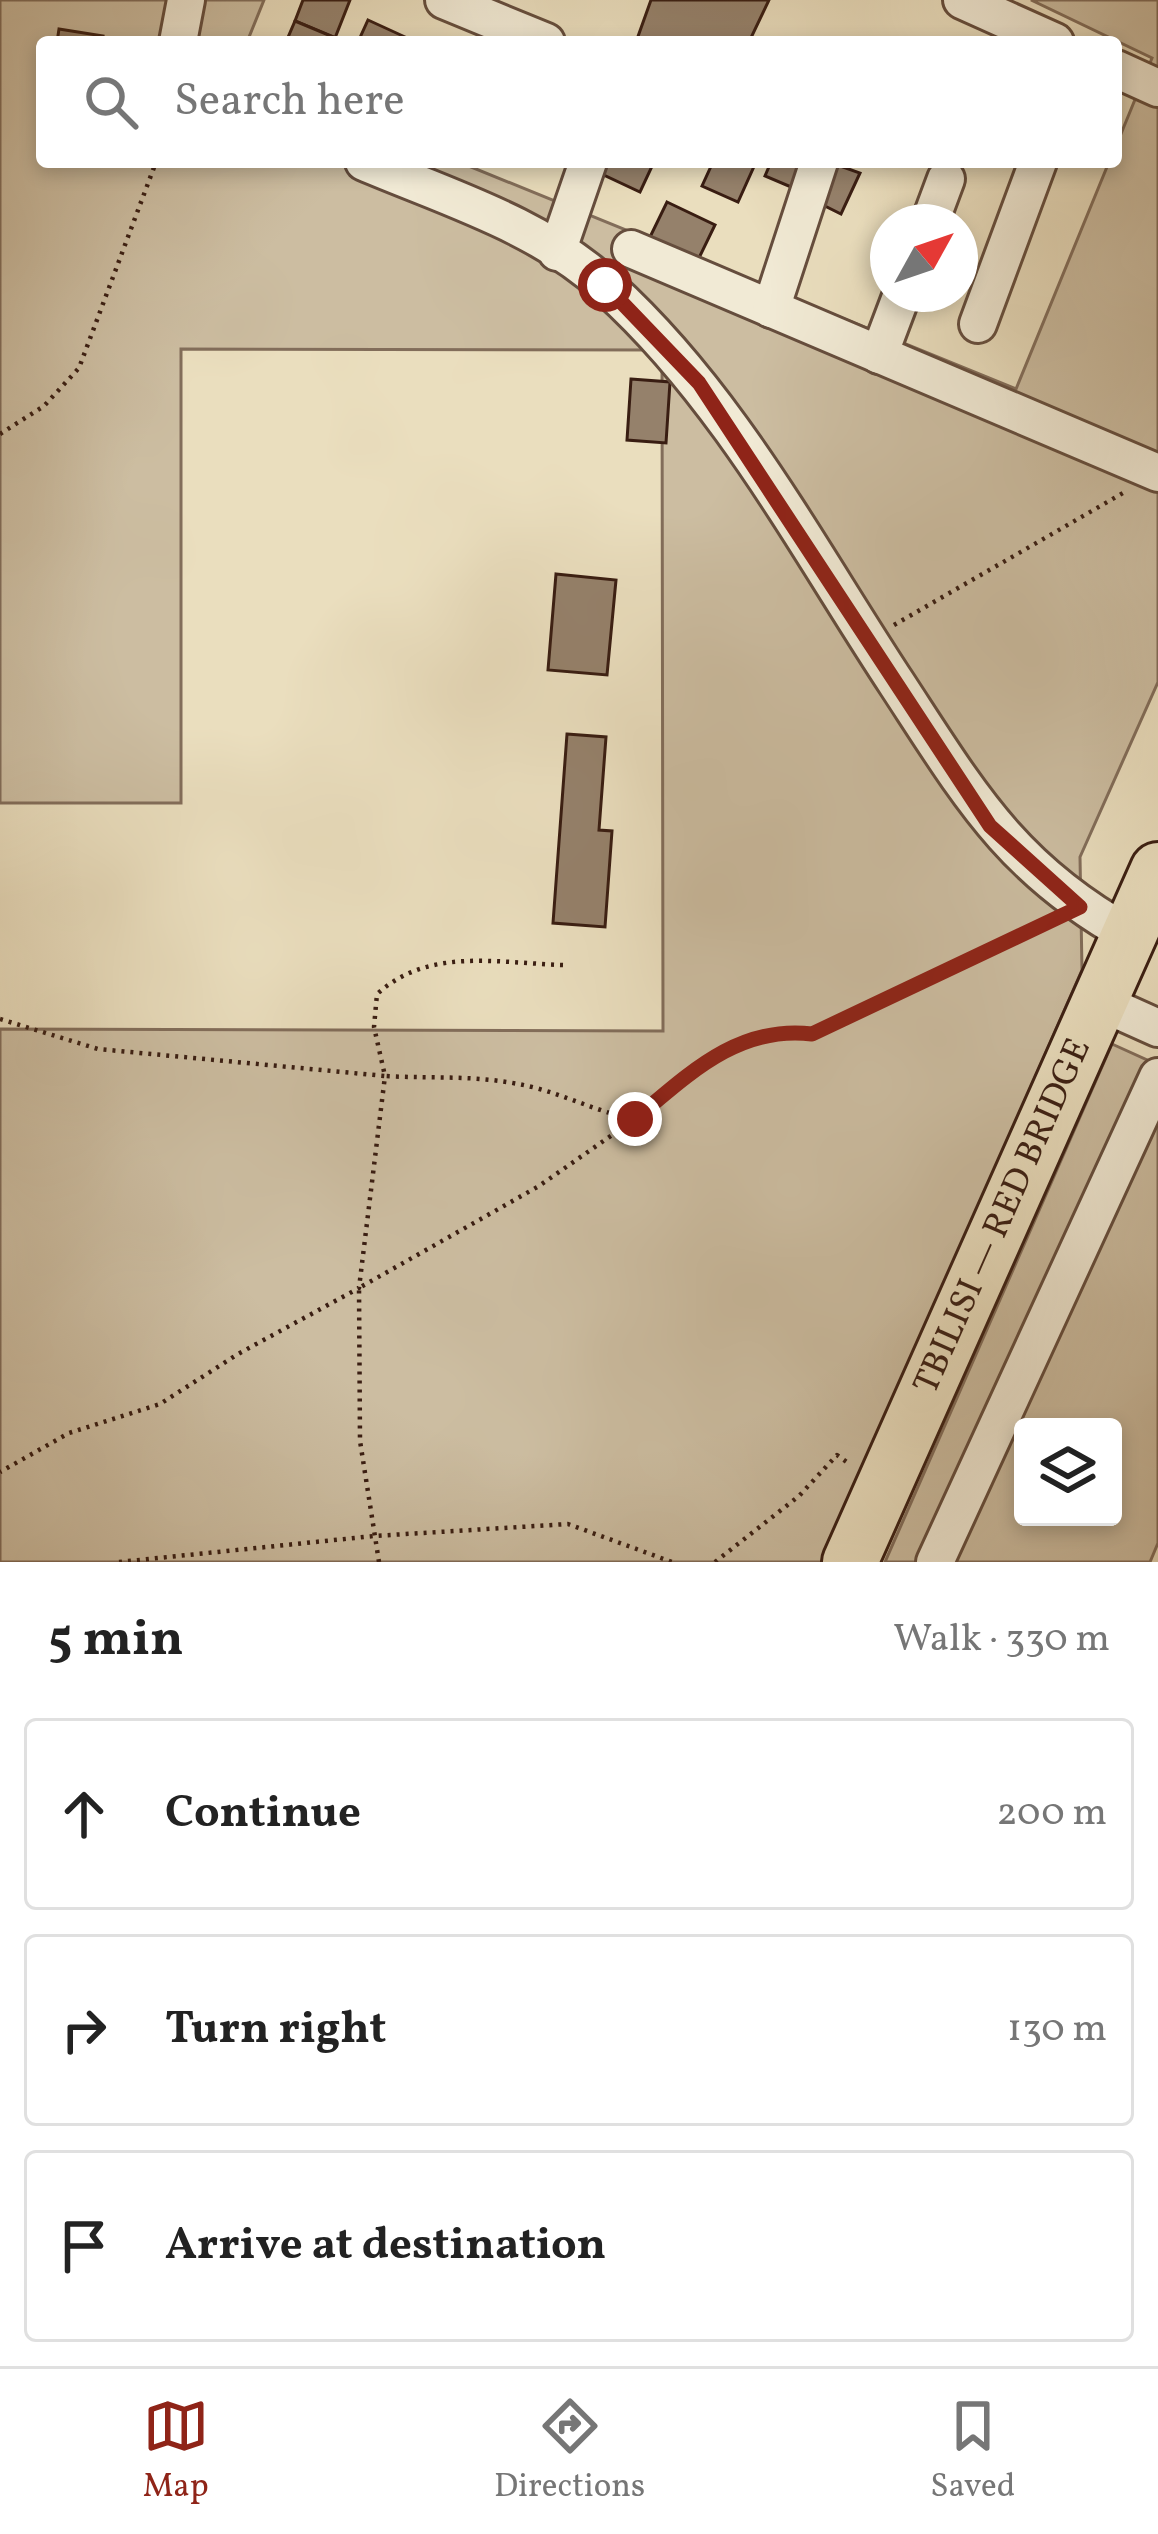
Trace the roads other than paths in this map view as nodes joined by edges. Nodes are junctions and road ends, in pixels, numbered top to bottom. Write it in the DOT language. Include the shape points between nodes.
graph roads {
  1 [pos="186,0"];
  2 [pos="444,0"];
  3 [pos="962,0"];
  4 [pos="179,36"];
  5 [pos="531,36"];
  6 [pos="1042,36"];
  7 [pos="1122,72"];
  8 [pos="1158,88"];
  9 [pos="378,168"];
  10 [pos="586,168"];
  11 [pos="817,168"];
  12 [pos="1036,168"];
  13 [pos="946,179"];
  14 [pos="937,204"];
  15 [pos="631,249"];
  16 [pos="557,252"];
  17 [pos="771,309"];
  18 [pos="895,312"];
  19 [pos="978,324"];
  20 [pos="879,355"];
  21 [pos="1158,473"];
  22 [pos="1158,870"];
  23 [pos="1130,934"];
  24 [pos="1100,1003"];
  25 [pos="1158,1028"];
  26 [pos="1158,1077"];
  27 [pos="850,1562"];
  28 [pos="935,1562"];
  1 -- 4 [label="street"];
  2 -- 5 [label="street"];
  3 -- 6 [label="street"];
  7 -- 8 [label="street"];
  9 -- 16 [label="street" via="525,230"];
  10 -- 16 [label="street"];
  11 -- 17 [label="street"];
  12 -- 19 [label="street"];
  13 -- 14 [label="street"];
  15 -- 17 [label="street"];
  16 -- 23 [label="street" via="605,285 699,383 990,826 1080,907"];
  17 -- 20 [label="street"];
  18 -- 20 [label="street"];
  20 -- 21 [label="street"];
  22 -- 23 [label="highway, TBILISI — RED BRIDGE"];
  23 -- 24 [label="highway, TBILISI — RED BRIDGE"];
  24 -- 25 [label="street"];
  24 -- 27 [label="highway, TBILISI — RED BRIDGE"];
  26 -- 28 [label="street"];
}
